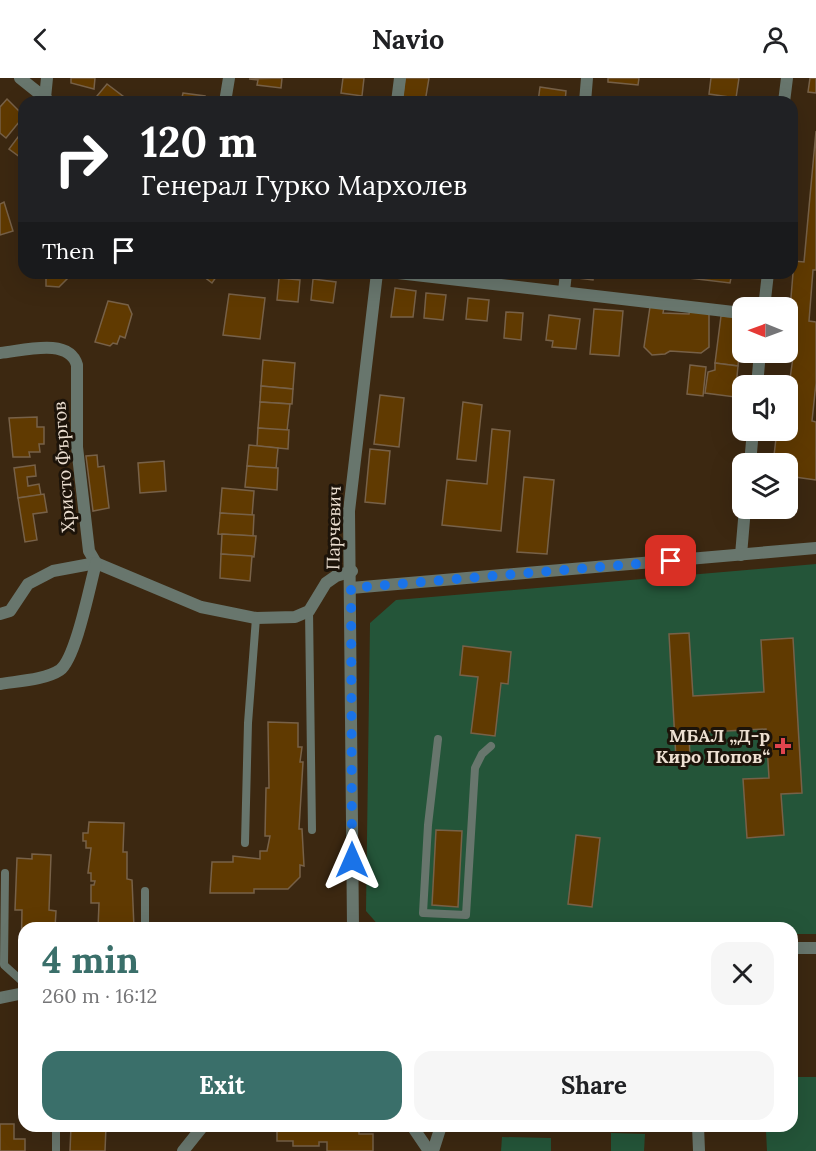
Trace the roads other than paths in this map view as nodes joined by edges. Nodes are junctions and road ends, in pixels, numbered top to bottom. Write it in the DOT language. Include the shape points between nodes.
graph roads {
  1 [pos="20,78"];
  2 [pos="47,78"];
  3 [pos="229,78"];
  4 [pos="400,78"];
  5 [pos="587,78"];
  6 [pos="787,78"];
  7 [pos="42,96"];
  8 [pos="47,96"];
  9 [pos="226,96"];
  10 [pos="398,96"];
  11 [pos="586,96"];
  12 [pos="785,96"];
  13 [pos="376,279"];
  14 [pos="453,279"];
  15 [pos="565,279"];
  16 [pos="767,279"];
  17 [pos="564,291"];
  18 [pos="766,297"];
  19 [pos="732,312"];
  20 [pos="0,353"];
  21 [pos="744,519"];
  22 [pos="816,549"];
  23 [pos="741,555"];
  24 [pos="96,563"];
  25 [pos="351,571"];
  26 [pos="351,588"];
  27 [pos="309,611"];
  28 [pos="0,614"];
  29 [pos="256,618"];
  30 [pos="0,684"];
  31 [pos="438,739"];
  32 [pos="491,746"];
  33 [pos="312,830"];
  34 [pos="245,843"];
  35 [pos="5,873"];
  36 [pos="145,891"];
  37 [pos="145,922"];
  38 [pos="353,922"];
  39 [pos="798,948"];
  40 [pos="816,948"];
  41 [pos="18,978"];
  42 [pos="18,994"];
  43 [pos="0,998"];
  44 [pos="57,1132"];
  45 [pos="198,1132"];
  46 [pos="416,1132"];
  47 [pos="439,1132"];
  48 [pos="698,1132"];
  49 [pos="56,1151"];
  50 [pos="183,1151"];
  51 [pos="429,1151"];
  52 [pos="433,1151"];
  53 [pos="699,1151"];
  1 -- 7 [label="street"];
  2 -- 8 [label="street"];
  3 -- 9 [label="street"];
  4 -- 10 [label="street"];
  5 -- 11 [label="street"];
  6 -- 12 [label="street"];
  13 -- 25 [label="street, Парчевич" via="349,511"];
  14 -- 17 [label="street"];
  15 -- 17 [label="street"];
  16 -- 18 [label="street"];
  17 -- 19 [label="street"];
  20 -- 24 [label="street, Христо Фъргов" via="53,348 74,355 77,447 89,551"];
  21 -- 23 [label="street"];
  22 -- 23 [label="street"];
  23 -- 26 [label="street"];
  24 -- 28 [label="street" via="53,571 28,584 10,611"];
  24 -- 29 [label="street" via="201,607"];
  24 -- 30 [label="street" via="66,664 51,674"];
  25 -- 26 [label="street, Парчевич"];
  25 -- 27 [label="street" via="326,583"];
  26 -- 38 [label="street, Парчевич"];
  27 -- 29 [label="street" via="295,617"];
  27 -- 33 [label="lane"];
  29 -- 34 [label="lane"];
  31 -- 32 [label="lane" via="423,913 466,915 475,768"];
  35 -- 41 [label="lane" via="3,965"];
  36 -- 37 [label="lane"];
  39 -- 40 [label="street"];
  42 -- 43 [label="street"];
  44 -- 49 [label="lane"];
  45 -- 50 [label="street"];
  46 -- 51 [label="street"];
  47 -- 52 [label="street"];
  48 -- 53 [label="street"];
}
